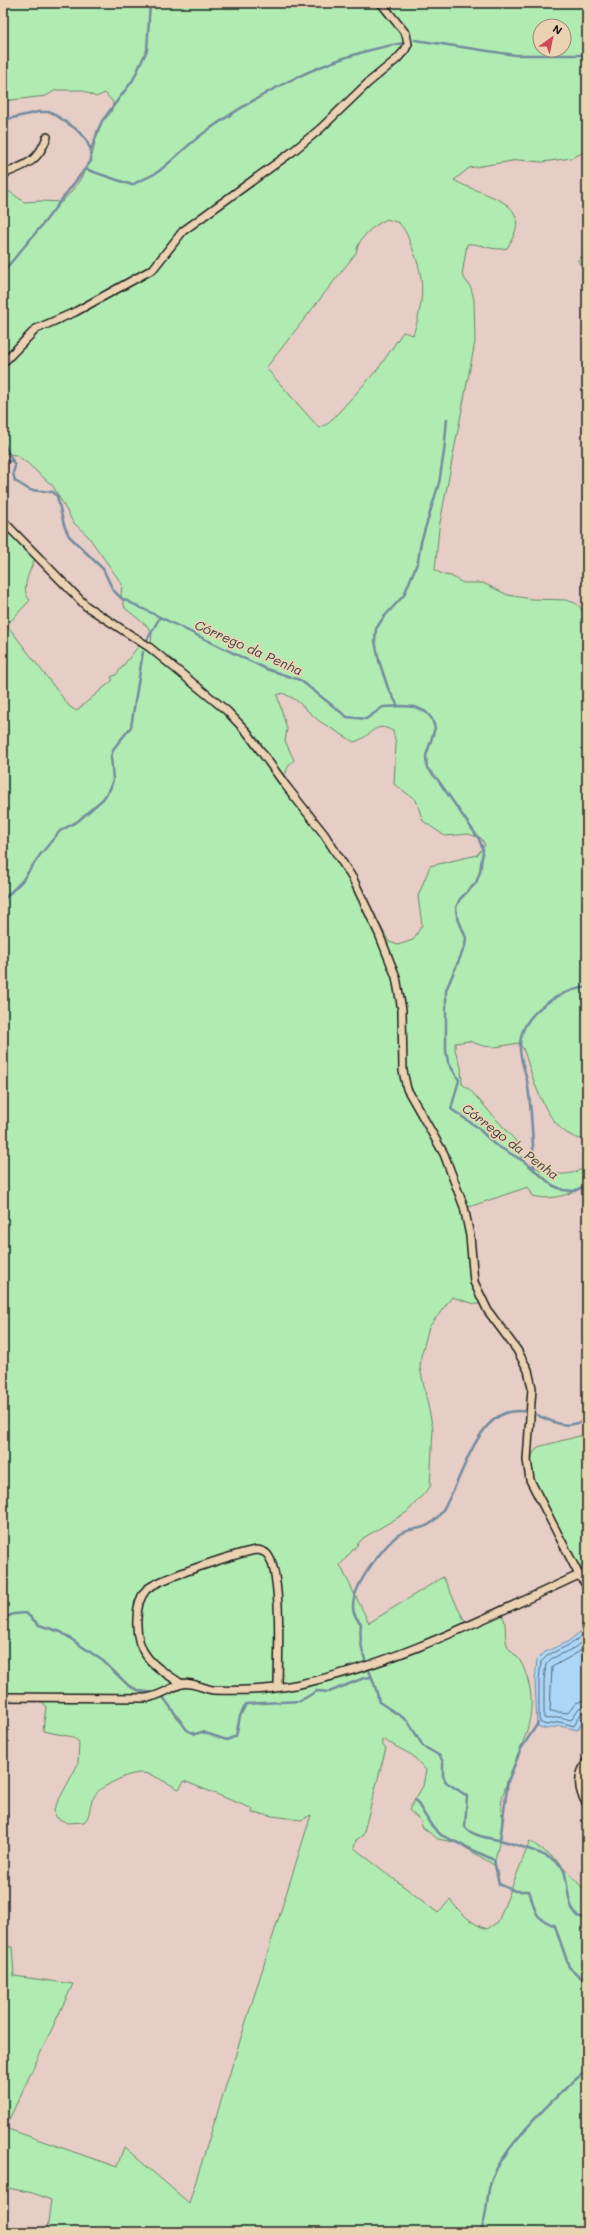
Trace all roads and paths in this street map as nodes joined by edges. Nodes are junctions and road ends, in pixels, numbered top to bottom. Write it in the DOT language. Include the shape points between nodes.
graph roads {
  1 [pos="381,3"];
  2 [pos="47,137"];
  3 [pos="3,174"];
  4 [pos="3,363"];
  5 [pos="3,521"];
  6 [pos="579,1575"];
  7 [pos="587,1586"];
  8 [pos="182,1684"];
  9 [pos="278,1687"];
  10 [pos="3,1697"];
  11 [pos="587,1761"];
  12 [pos="587,1804"];
  1 -- 4 [label="street" via="406,34 408,44 397,59 303,143 184,231 153,270 75,312 36,329"];
  2 -- 3 [label="street" via="42,151 35,159"];
  5 -- 6 [label="street" via="86,606 149,647 227,711 247,732 324,834 353,879 396,977 402,1010 402,1053 407,1089 444,1154 464,1207 470,1236 474,1282 488,1311 517,1350 528,1370 532,1388 527,1460 530,1480"];
  6 -- 7 [label="street"];
  6 -- 9 [label="street" via="489,1617 362,1667"];
  8 -- 9 [label="street" via="212,1690"];
  8 -- 9 [label="street" via="149,1660 141,1649 137,1633 140,1599 147,1589 163,1580 225,1557 259,1550 267,1553 272,1562 277,1589"];
  8 -- 10 [label="street" via="155,1697 145,1698"];
  11 -- 12 [label="street" via="580,1778 580,1789"];
}
